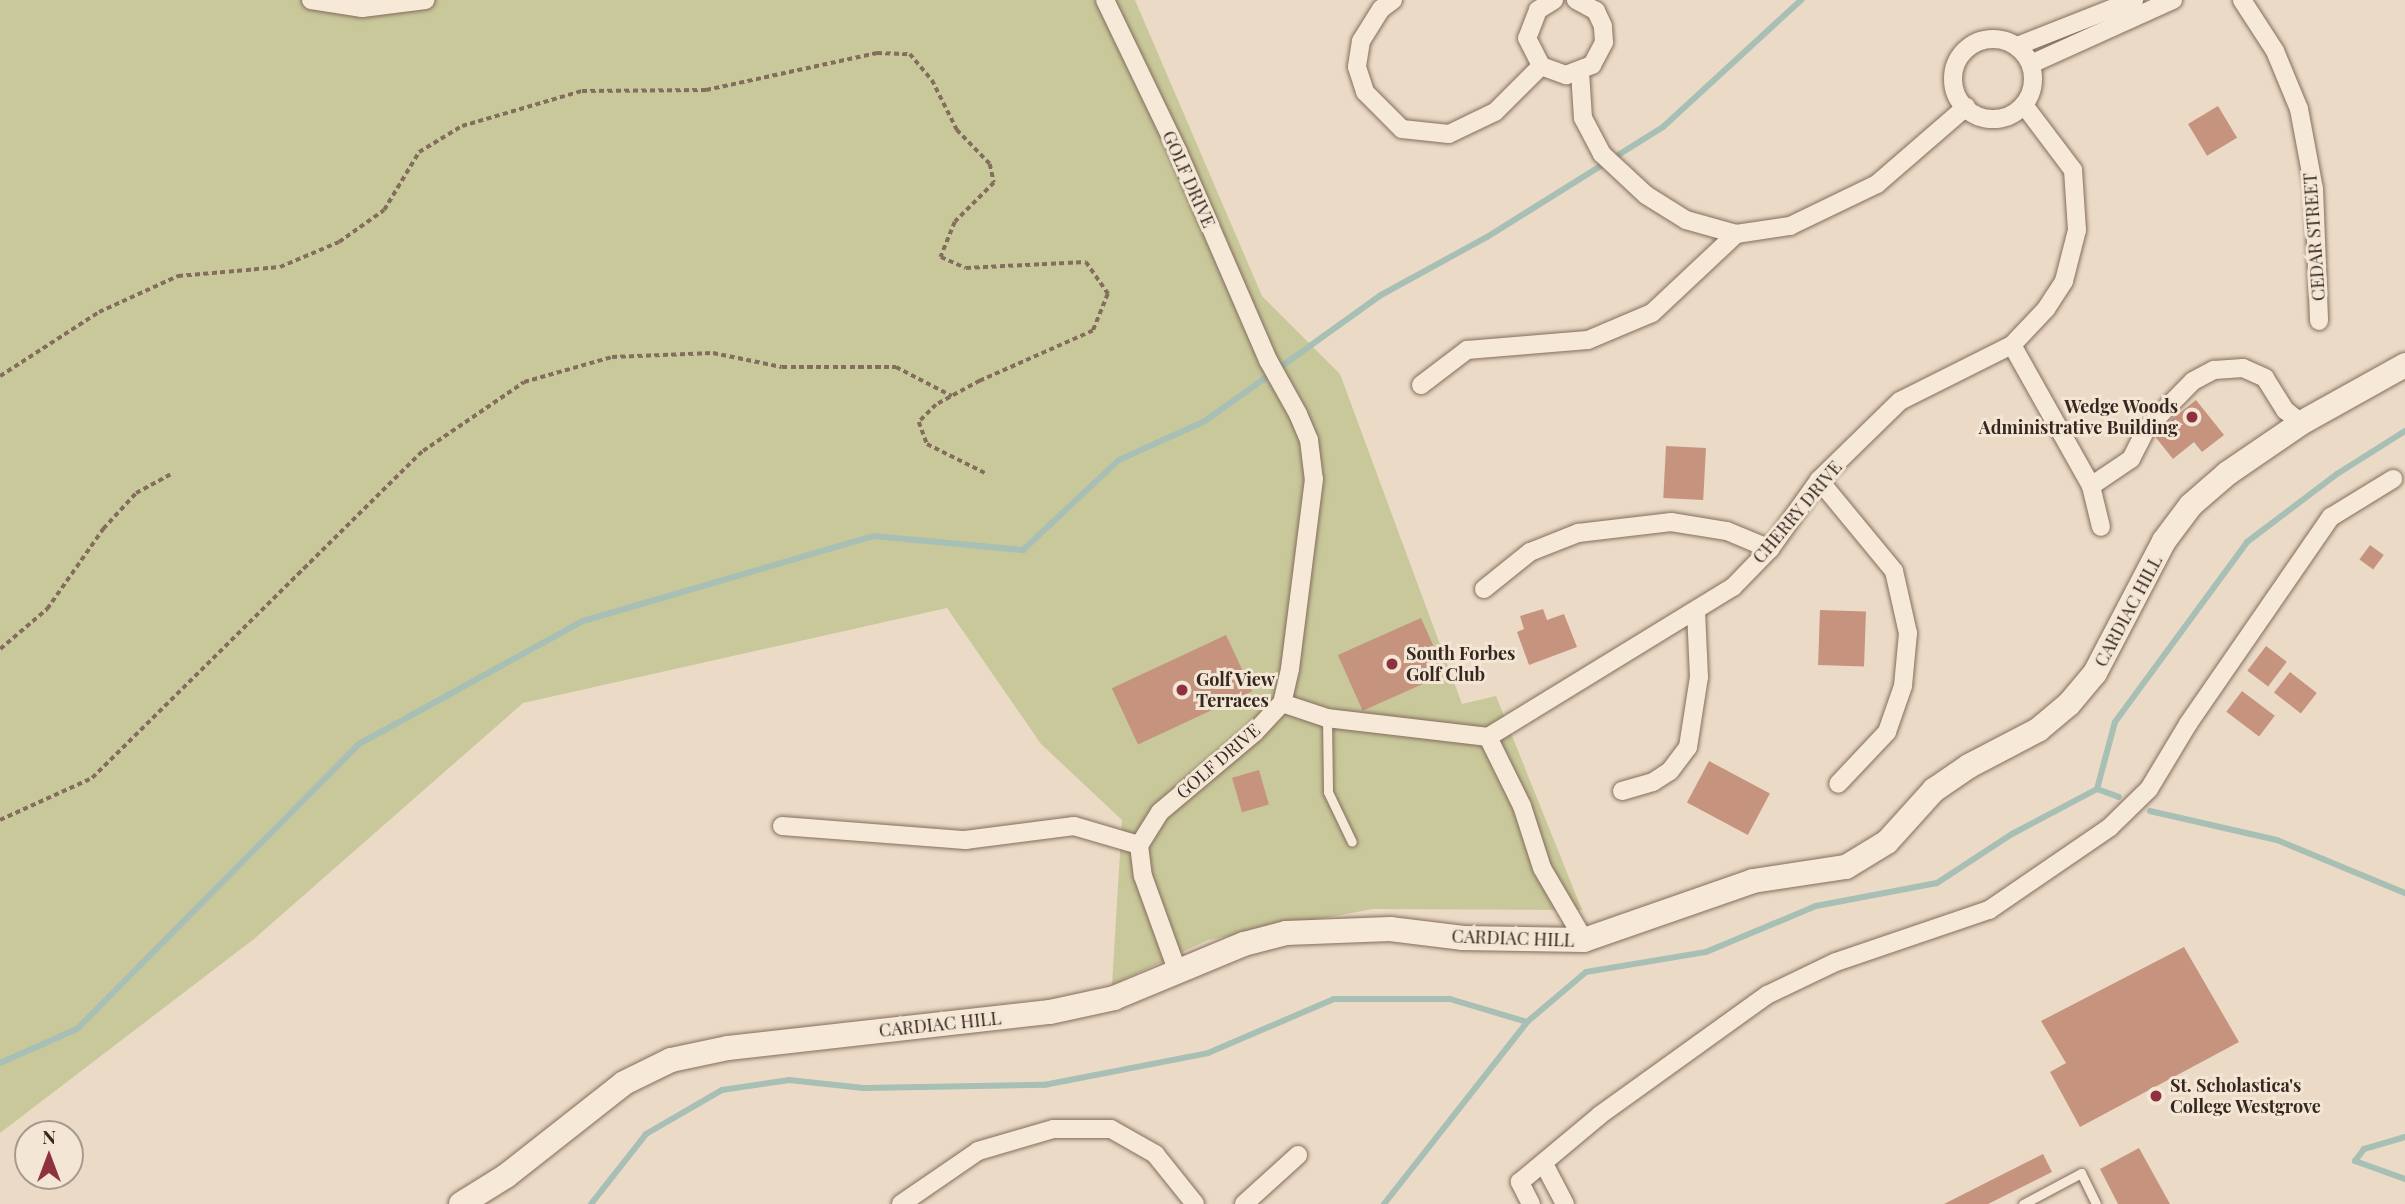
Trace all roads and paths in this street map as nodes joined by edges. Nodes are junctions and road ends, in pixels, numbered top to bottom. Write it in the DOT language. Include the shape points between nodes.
graph roads {
  1 [pos="311,0"];
  2 [pos="425,0"];
  3 [pos="1105,0"];
  4 [pos="1393,0"];
  5 [pos="1554,0"];
  6 [pos="2134,0"];
  7 [pos="2173,0"];
  8 [pos="2242,0"];
  9 [pos="1581,1"];
  10 [pos="2017,46"];
  11 [pos="2031,64"];
  12 [pos="1541,66"];
  13 [pos="1580,72"];
  14 [pos="2024,105"];
  15 [pos="1966,107"];
  16 [pos="1736,234"];
  17 [pos="2319,321"];
  18 [pos="2012,345"];
  19 [pos="2405,365"];
  20 [pos="0,376"];
  21 [pos="1421,385"];
  22 [pos="952,396"];
  23 [pos="2301,424"];
  24 [pos="173,473"];
  25 [pos="985,473"];
  26 [pos="2393,479"];
  27 [pos="1819,480"];
  28 [pos="2091,486"];
  29 [pos="2101,527"];
  30 [pos="1770,549"];
  31 [pos="1484,589"];
  32 [pos="1696,611"];
  33 [pos="0,649"];
  34 [pos="1282,703"];
  35 [pos="1327,718"];
  36 [pos="1488,737"];
  37 [pos="1838,784"];
  38 [pos="1622,791"];
  39 [pos="0,820"];
  40 [pos="782,826"];
  41 [pos="1352,842"];
  42 [pos="1139,845"];
  43 [pos="1584,940"];
  44 [pos="1177,970"];
  45 [pos="1298,1155"];
  46 [pos="1544,1164"];
  47 [pos="461,1204"];
  48 [pos="901,1204"];
  49 [pos="1195,1204"];
  50 [pos="1244,1204"];
  51 [pos="1531,1204"];
  52 [pos="1565,1204"];
  53 [pos="2023,1204"];
  54 [pos="2096,1204"];
  1 -- 2 [label="street" via="362,8"];
  3 -- 34 [label="street, GOLF DRIVE" via="1178,152 1268,360 1309,440 1314,479"];
  4 -- 12 [label="street" via="1381,9 1361,41 1357,67 1365,92 1402,129 1449,134 1495,112"];
  5 -- 12 [label="street" via="1538,9 1530,23 1531,54"];
  6 -- 10 [label="street"];
  7 -- 11 [label="street"];
  8 -- 17 [label="street, CEDAR STREET" via="2275,51 2298,109 2314,188"];
  9 -- 13 [label="street" via="1603,26 1604,42 1592,65"];
  10 -- 11 [label="street"];
  10 -- 15 [label="street" via="1998,38 1965,50 1953,82"];
  11 -- 14 [label="street" via="2034,81"];
  12 -- 13 [label="street" via="1553,72"];
  13 -- 16 [label="street" via="1583,118 1602,154 1686,220"];
  14 -- 15 [label="street" via="1999,118 1985,118"];
  14 -- 18 [label="street, CHERRY DRIVE" via="2073,170 2077,230 2064,281"];
  15 -- 16 [label="street" via="1877,184 1790,226"];
  16 -- 21 [label="street" via="1652,313 1588,340 1467,350"];
  18 -- 27 [label="street, CHERRY DRIVE" via="1900,401"];
  18 -- 28 [label="street"];
  19 -- 23 [label="main road, CARDIAC HILL"];
  20 -- 22 [label="path" via="99,312 178,276 280,267 339,242 384,210 419,152 462,126 582,91 706,90 877,53 909,54 932,80 957,130 990,164 993,183 955,222 941,257 967,268 1086,262 1108,294 1093,331"];
  22 -- 25 [label="path" via="919,422 927,444"];
  22 -- 39 [label="path" via="896,367 782,367 713,353 612,357 524,382 423,451 92,778"];
  23 -- 28 [label="street" via="2285,410 2265,379 2243,368 2214,370 2193,381 2146,429 2131,459"];
  23 -- 43 [label="main road, CARDIAC HILL" via="2228,473 2191,505 2164,541 2095,673 2069,704 2038,730 1934,790 1887,842 1846,867 1718,891 1617,932"];
  24 -- 33 [label="path" via="136,493 103,529 47,608"];
  26 -- 46 [label="street" via="2331,517 2188,724 2149,789 2110,827 1989,910 1836,962 1768,995 1600,1115"];
  27 -- 30 [label="street, CHERRY DRIVE"];
  27 -- 37 [label="street" via="1894,571 1909,633 1903,686 1887,732"];
  28 -- 29 [label="street"];
  30 -- 31 [label="street" via="1727,531 1671,522 1578,533 1530,552"];
  30 -- 32 [label="street, CHERRY DRIVE" via="1733,587"];
  32 -- 36 [label="street, CHERRY DRIVE"];
  32 -- 38 [label="street" via="1699,677 1688,747 1670,771 1653,782"];
  34 -- 35 [label="street"];
  34 -- 42 [label="street, GOLF DRIVE" via="1160,813"];
  35 -- 36 [label="street"];
  35 -- 41 [label="lane" via="1328,792"];
  36 -- 43 [label="street" via="1522,806 1542,868"];
  40 -- 42 [label="street" via="965,840 1074,826"];
  42 -- 44 [label="street" via="1146,887"];
  43 -- 44 [label="main road, CARDIAC HILL" via="1332,929 1286,933"];
  44 -- 47 [label="main road, CARDIAC HILL" via="1114,998 1050,1012 728,1048 671,1060 624,1083 506,1176"];
  45 -- 50 [label="street"];
  46 -- 51 [label="street" via="1520,1182"];
  46 -- 52 [label="street"];
  48 -- 49 [label="street" via="978,1151 1053,1129 1111,1129 1154,1154"];
  53 -- 54 [label="lane" via="2081,1173"];
}
